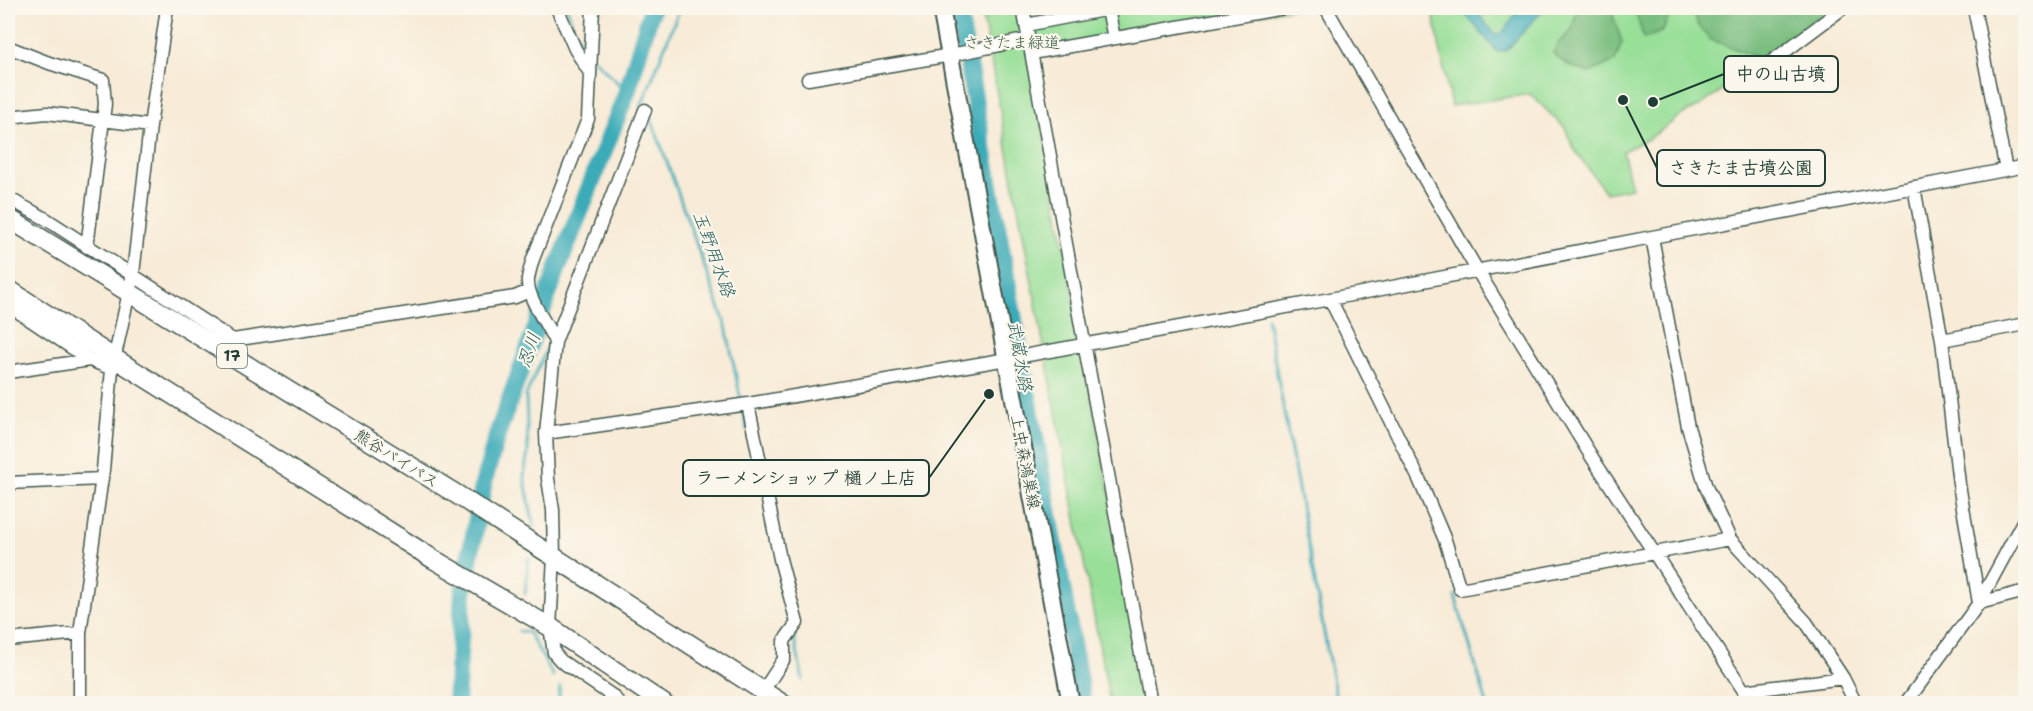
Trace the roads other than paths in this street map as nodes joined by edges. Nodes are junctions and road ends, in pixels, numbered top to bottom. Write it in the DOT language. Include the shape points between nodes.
graph roads {
  1 [pos="167,8"];
  2 [pos="557,8"];
  3 [pos="593,8"];
  4 [pos="941,8"];
  5 [pos="1023,8"];
  6 [pos="1111,8"];
  7 [pos="1284,8"];
  8 [pos="1326,8"];
  9 [pos="1843,8"];
  10 [pos="1974,8"];
  11 [pos="1265,9"];
  12 [pos="1026,25"];
  13 [pos="1113,38"];
  14 [pos="1029,39"];
  15 [pos="8,47"];
  16 [pos="1032,53"];
  17 [pos="955,54"];
  18 [pos="1758,70"];
  19 [pos="590,73"];
  20 [pos="808,79"];
  21 [pos="645,110"];
  22 [pos="8,117"];
  23 [pos="103,119"];
  24 [pos="150,126"];
  25 [pos="2025,166"];
  26 [pos="2006,170"];
  27 [pos="1914,187"];
  28 [pos="8,198"];
  29 [pos="8,218"];
  30 [pos="1652,237"];
  31 [pos="87,247"];
  32 [pos="1477,270"];
  33 [pos="133,274"];
  34 [pos="8,289"];
  35 [pos="129,293"];
  36 [pos="530,294"];
  37 [pos="1330,298"];
  38 [pos="8,305"];
  39 [pos="2025,324"];
  40 [pos="1942,340"];
  41 [pos="555,342"];
  42 [pos="1085,344"];
  43 [pos="1011,358"];
  44 [pos="90,360"];
  45 [pos="113,364"];
  46 [pos="8,372"];
  47 [pos="748,404"];
  48 [pos="546,433"];
  49 [pos="102,479"];
  50 [pos="8,483"];
  51 [pos="2025,516"];
  52 [pos="1730,539"];
  53 [pos="1654,552"];
  54 [pos="554,557"];
  55 [pos="2025,591"];
  56 [pos="1979,603"];
  57 [pos="550,627"];
  58 [pos="80,633"];
  59 [pos="8,640"];
  60 [pos="1843,678"];
  61 [pos="1744,690"];
  62 [pos="778,699"];
  63 [pos="80,704"];
  64 [pos="619,704"];
  65 [pos="664,704"];
  66 [pos="1071,704"];
  67 [pos="1150,704"];
  68 [pos="1747,704"];
  69 [pos="1856,704"];
  70 [pos="1905,704"];
  1 -- 24 [label="street"];
  2 -- 19 [label="street"];
  3 -- 19 [label="street"];
  4 -- 17 [label="main road, 上中森鴻巣線"];
  5 -- 12 [label="street"];
  6 -- 12 [label="street"];
  6 -- 13 [label="street"];
  7 -- 11 [label="street"];
  8 -- 32 [label="street"];
  9 -- 18 [label="street"];
  10 -- 26 [label="street"];
  11 -- 13 [label="street"];
  12 -- 14 [label="street"];
  13 -- 16 [label="street"];
  14 -- 16 [label="street"];
  14 -- 17 [label="street"];
  15 -- 23 [label="street" via="104,80"];
  16 -- 42 [label="street"];
  17 -- 20 [label="street"];
  17 -- 43 [label="main road, 上中森鴻巣線"];
  19 -- 36 [label="street" via="588,119 533,260 527,280"];
  21 -- 41 [label="street"];
  22 -- 23 [label="street" via="47,113"];
  23 -- 24 [label="street"];
  23 -- 31 [label="street"];
  24 -- 33 [label="street"];
  25 -- 26 [label="street"];
  26 -- 27 [label="street"];
  27 -- 30 [label="street"];
  27 -- 40 [label="street"];
  28 -- 31 [label="street"];
  29 -- 35 [label="highway, 熊谷バイパス / 17"];
  30 -- 32 [label="street"];
  30 -- 52 [label="street" via="1688,427 1706,488"];
  31 -- 33 [label="street"];
  32 -- 37 [label="street"];
  32 -- 53 [label="street"];
  33 -- 35 [label="street"];
  33 -- 36 [label="street" via="233,340"];
  34 -- 45 [label="highway"];
  35 -- 45 [label="street"];
  35 -- 54 [label="highway, 熊谷バイパス / 17"];
  36 -- 41 [label="street"];
  37 -- 42 [label="street"];
  37 -- 53 [label="street" via="1419,478 1445,540 1460,590"];
  38 -- 44 [label="street"];
  39 -- 40 [label="street"];
  40 -- 56 [label="street" via="1959,484"];
  41 -- 48 [label="street"];
  42 -- 43 [label="street"];
  42 -- 67 [label="street"];
  43 -- 47 [label="street"];
  43 -- 66 [label="main road, 上中森鴻巣線"];
  44 -- 45 [label="street"];
  44 -- 46 [label="street"];
  45 -- 49 [label="street"];
  45 -- 57 [label="highway"];
  47 -- 48 [label="street"];
  47 -- 62 [label="street" via="797,623 784,641"];
  48 -- 54 [label="street"];
  49 -- 50 [label="street"];
  49 -- 58 [label="street"];
  51 -- 56 [label="street"];
  52 -- 53 [label="street"];
  52 -- 60 [label="street" via="1806,622"];
  53 -- 61 [label="street"];
  54 -- 57 [label="street"];
  54 -- 62 [label="highway, 熊谷バイパス / 17"];
  55 -- 56 [label="street"];
  56 -- 70 [label="street"];
  57 -- 64 [label="street" via="554,653 561,661"];
  57 -- 65 [label="highway"];
  58 -- 59 [label="street"];
  58 -- 63 [label="street"];
  60 -- 61 [label="street"];
  60 -- 69 [label="street"];
  61 -- 68 [label="street"];
}
